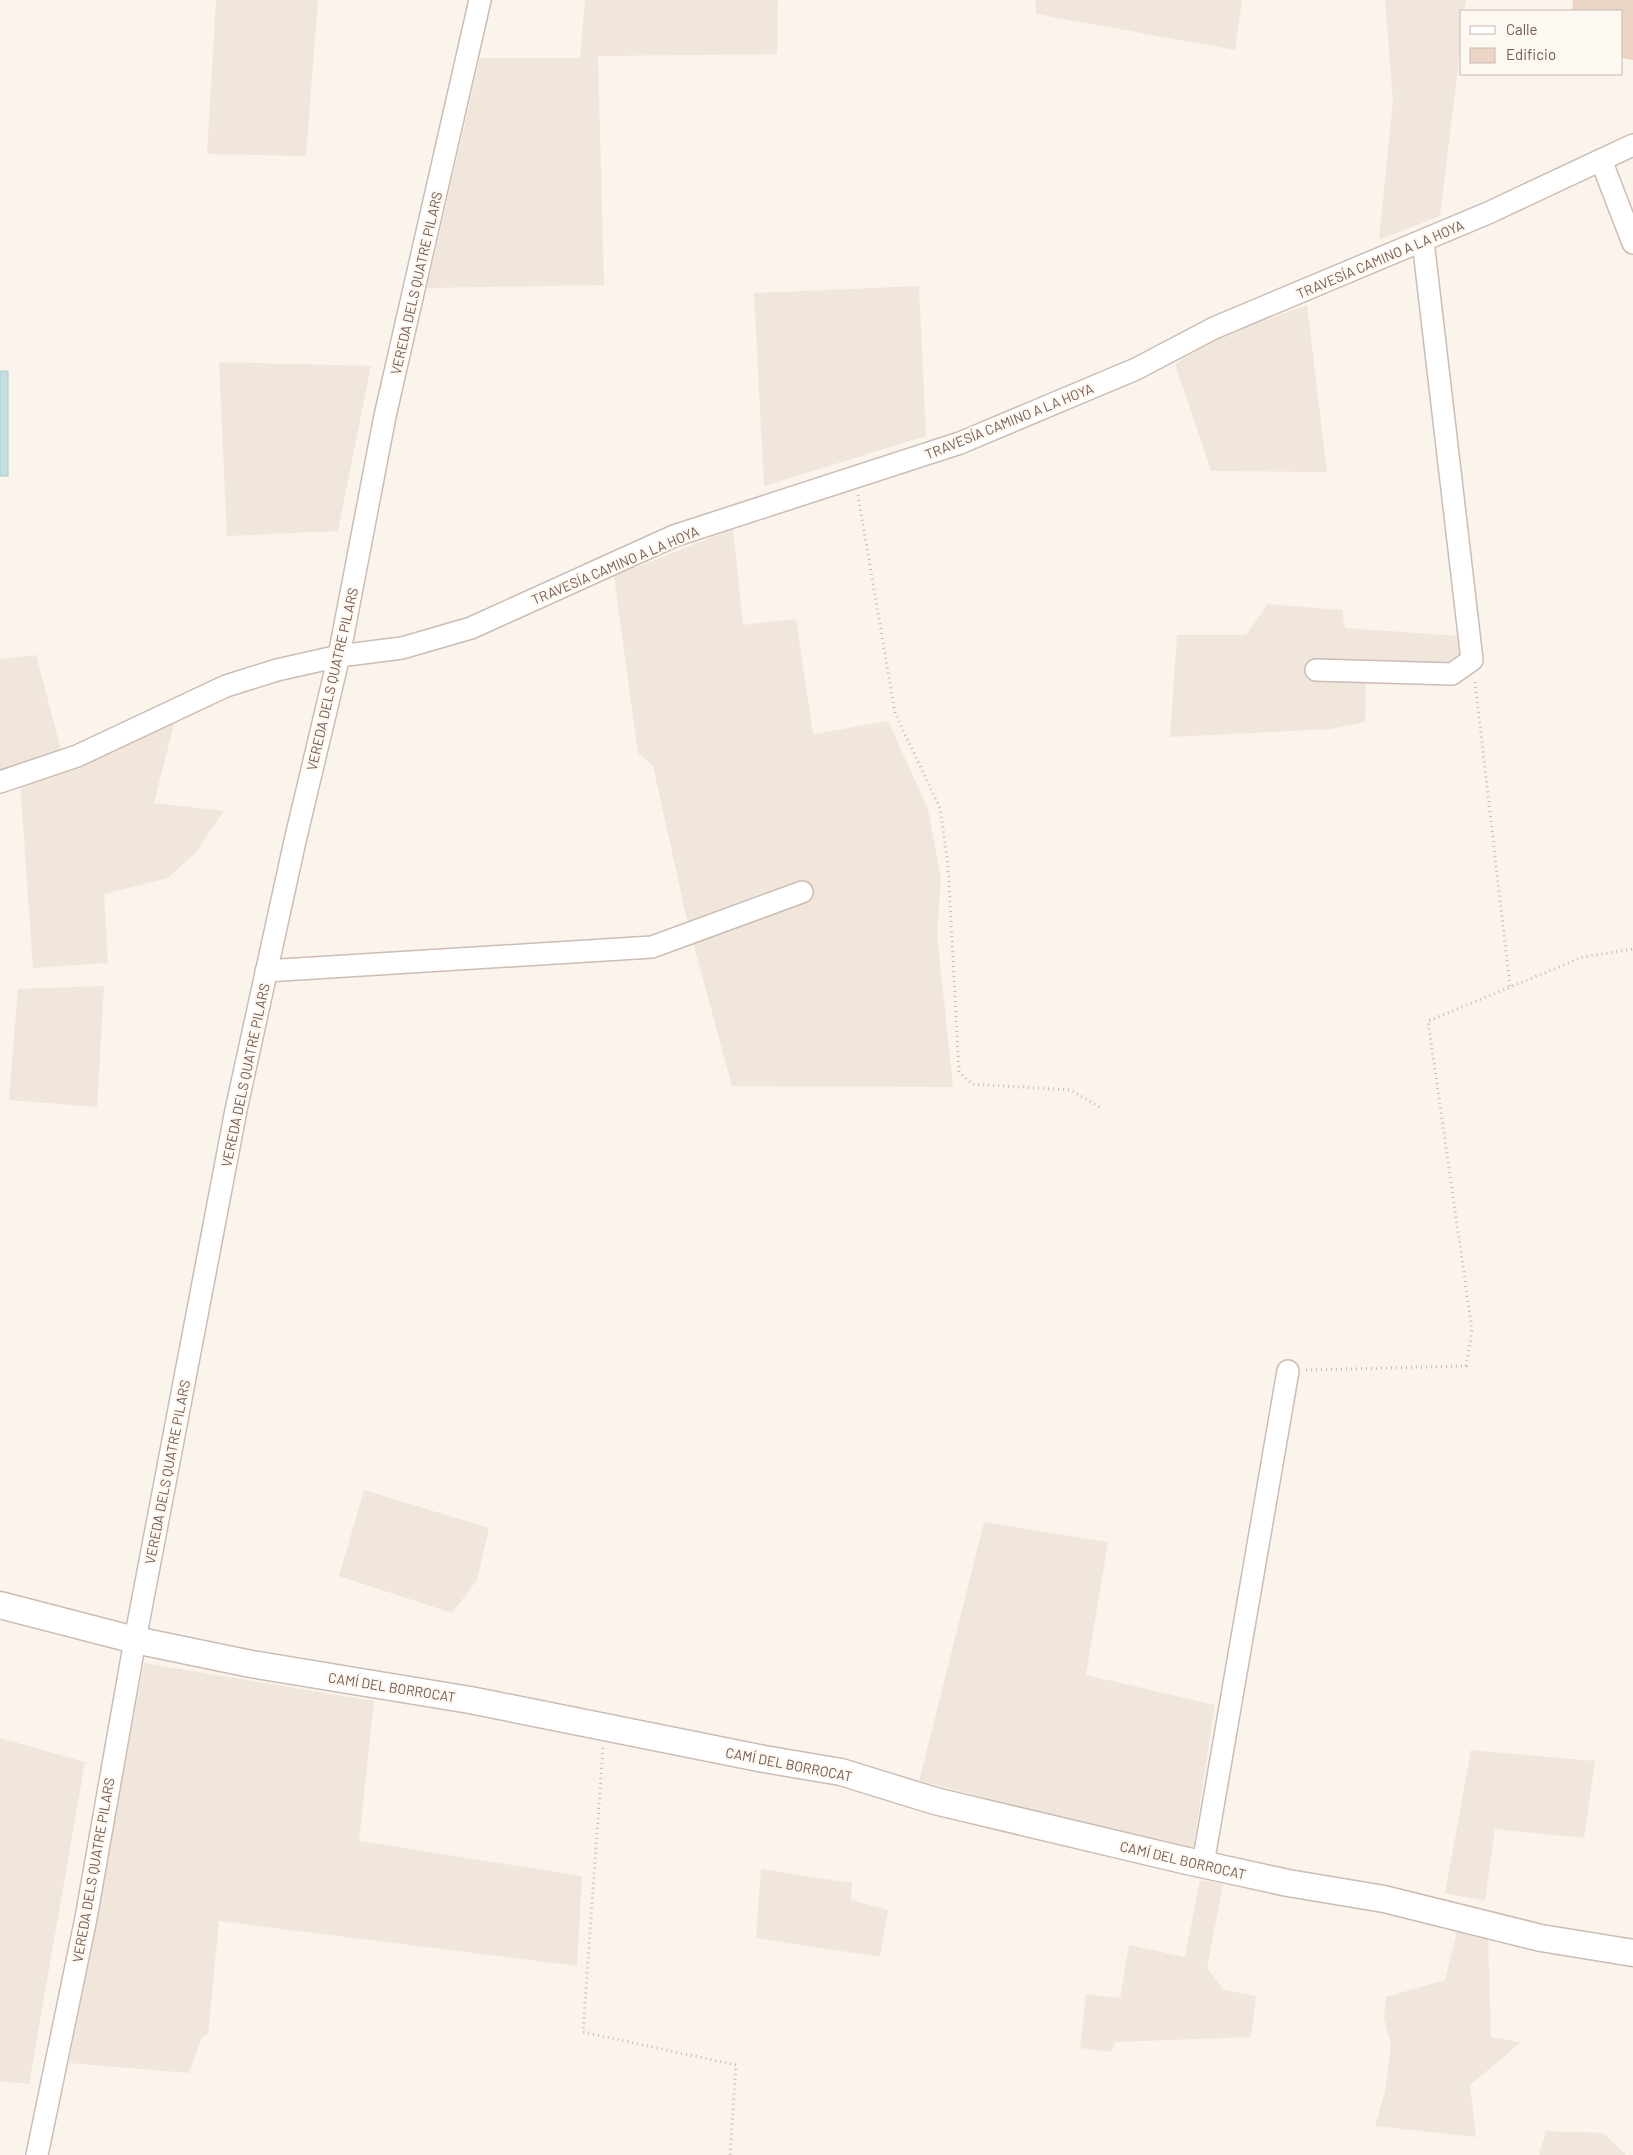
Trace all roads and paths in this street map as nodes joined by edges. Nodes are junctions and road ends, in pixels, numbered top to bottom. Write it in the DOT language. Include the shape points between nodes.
graph roads {
  1 [pos="480,0"];
  2 [pos="1633,145"];
  3 [pos="1601,160"];
  4 [pos="1423,241"];
  5 [pos="1633,243"];
  6 [pos="854,477"];
  7 [pos="339,656"];
  8 [pos="1472,660"];
  9 [pos="1316,670"];
  10 [pos="0,782"];
  11 [pos="802,892"];
  12 [pos="1633,949"];
  13 [pos="266,971"];
  14 [pos="1510,987"];
  15 [pos="1101,1108"];
  16 [pos="1288,1370"];
  17 [pos="0,1605"];
  18 [pos="135,1640"];
  19 [pos="605,1728"];
  20 [pos="1203,1864"];
  21 [pos="1633,1954"];
  22 [pos="37,2155"];
  23 [pos="730,2155"];
  1 -- 7 [label="street, VEREDA DELS QUATRE PILARS" via="385,416"];
  2 -- 3 [label="street, TRAVESÍA CAMINO A LA HOYA"];
  3 -- 4 [label="street, TRAVESÍA CAMINO A LA HOYA"];
  3 -- 5 [label="street"];
  4 -- 6 [label="street, TRAVESÍA CAMINO A LA HOYA" via="1214,328 1136,369 960,443"];
  4 -- 8 [label="street"];
  6 -- 7 [label="street, TRAVESÍA CAMINO A LA HOYA" via="674,536 471,628 402,648"];
  6 -- 15 [label="path" via="895,713 940,808 948,865 959,1072 972,1084 1071,1090"];
  7 -- 10 [label="street, TRAVESÍA CAMINO A LA HOYA" via="226,686 77,756"];
  7 -- 13 [label="street, VEREDA DELS QUATRE PILARS"];
  8 -- 9 [label="street" via="1452,674"];
  8 -- 14 [label="path"];
  11 -- 13 [label="street" via="652,947"];
  12 -- 14 [label="path" via="1583,957"];
  13 -- 18 [label="street, VEREDA DELS QUATRE PILARS" via="236,1110"];
  14 -- 16 [label="path" via="1428,1022 1472,1330 1466,1366"];
  16 -- 20 [label="street"];
  17 -- 18 [label="street, CAMÍ DEL BORROCAT"];
  18 -- 19 [label="street, CAMÍ DEL BORROCAT" via="250,1664 470,1700"];
  18 -- 22 [label="street, VEREDA DELS QUATRE PILARS" via="86,1918"];
  19 -- 20 [label="street, CAMÍ DEL BORROCAT" via="841,1772 935,1801"];
  19 -- 23 [label="path" via="583,2032 736,2065"];
  20 -- 21 [label="street, CAMÍ DEL BORROCAT" via="1288,1883 1384,1899 1541,1938"];
}
